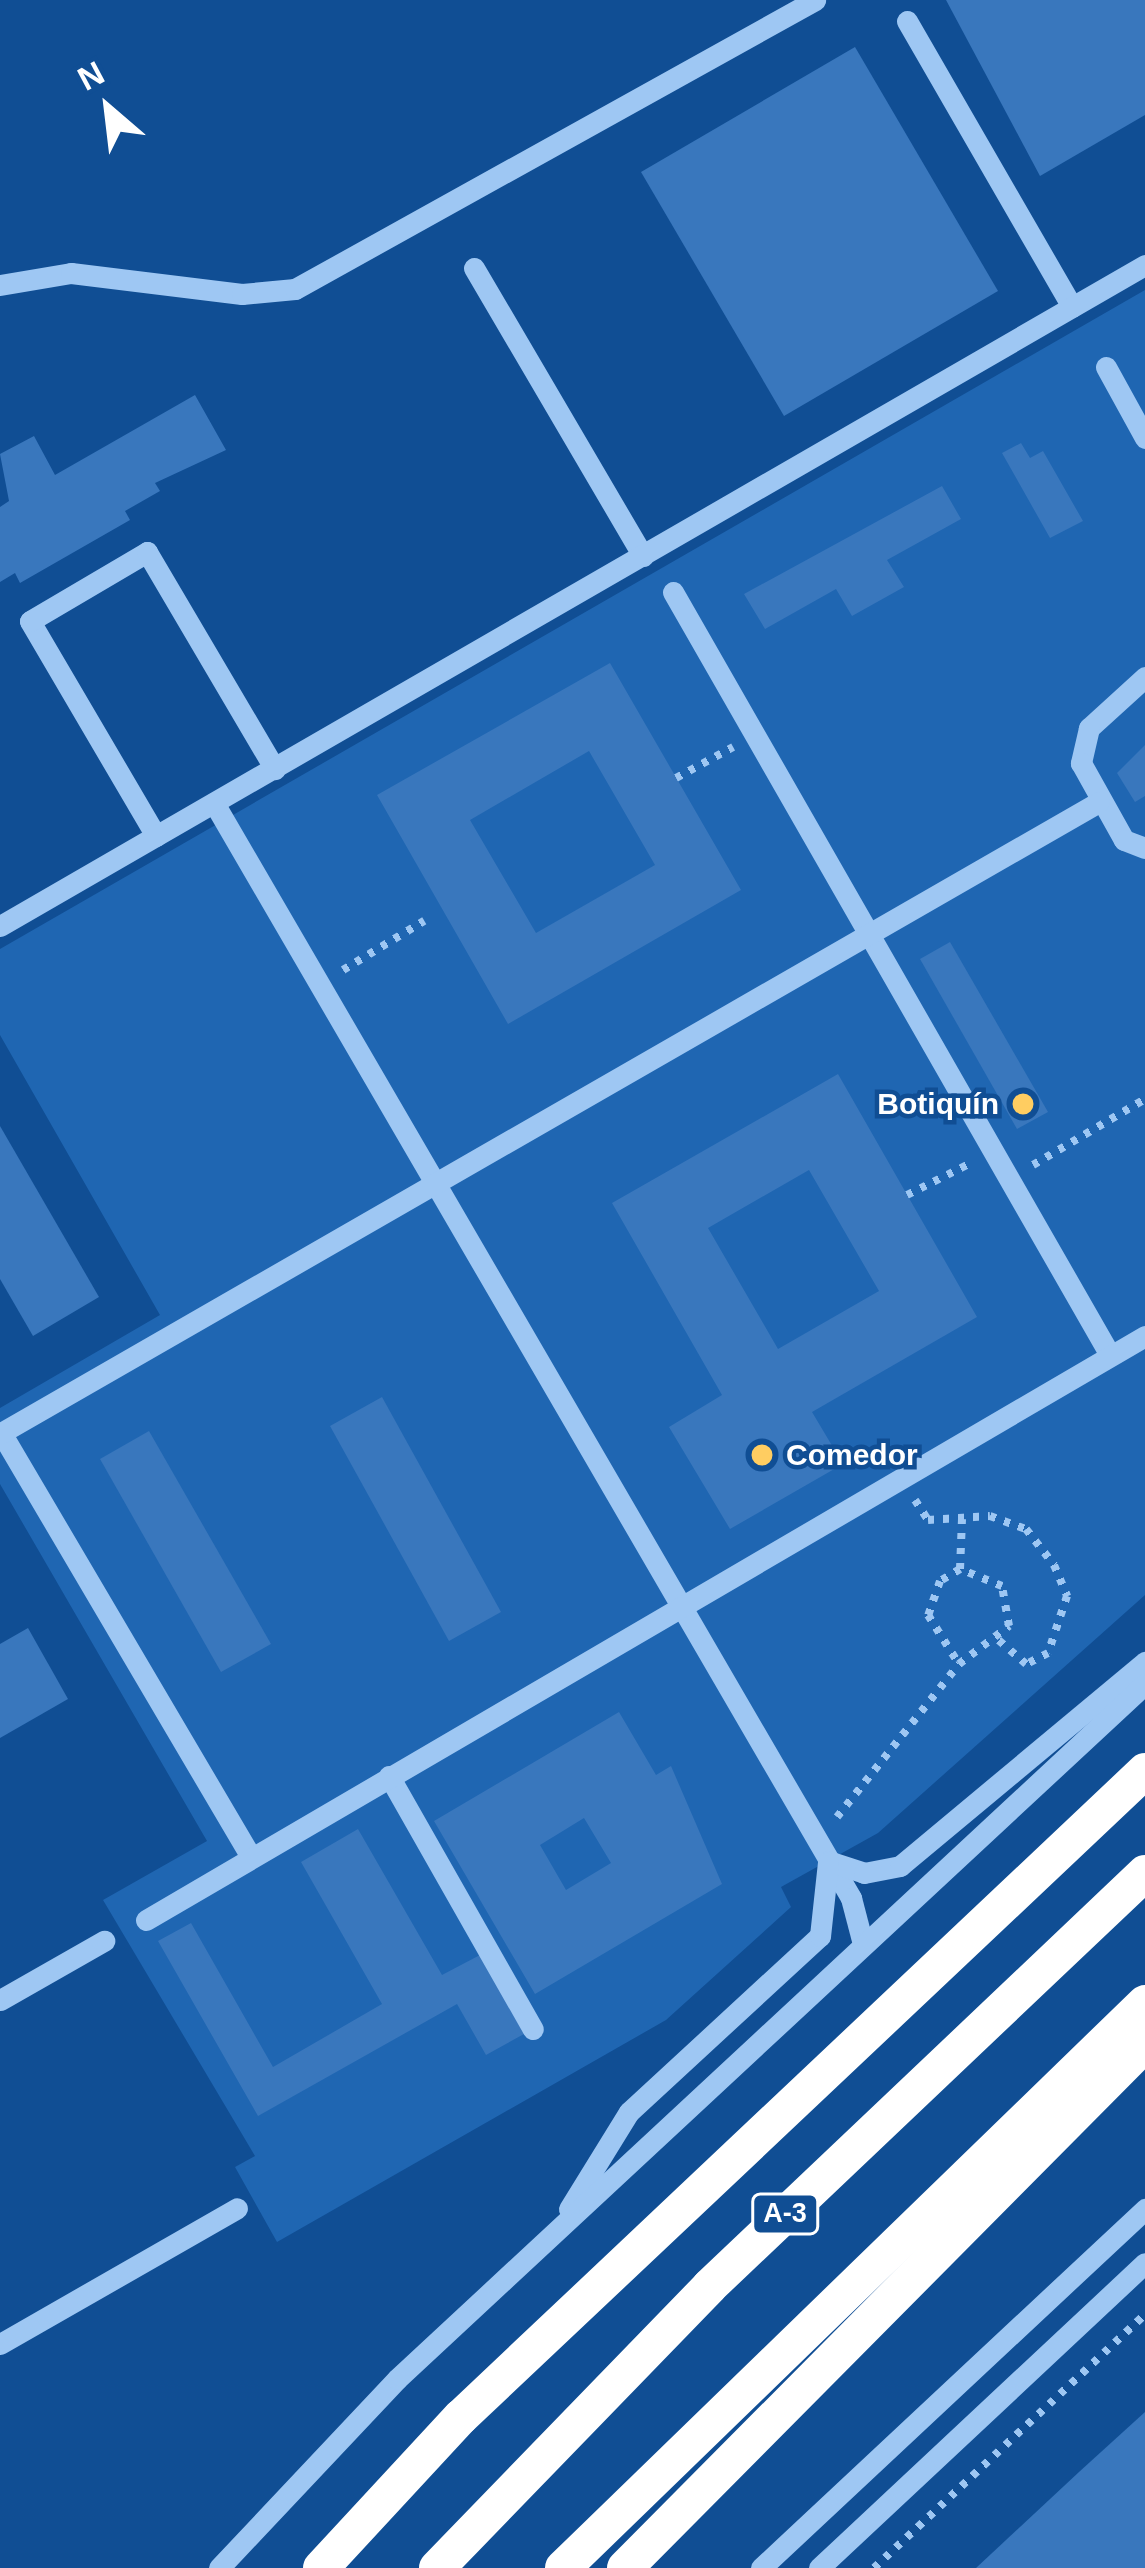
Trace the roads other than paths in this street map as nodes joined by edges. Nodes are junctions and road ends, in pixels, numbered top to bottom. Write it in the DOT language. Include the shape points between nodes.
graph roads {
  1 [pos="815,0"];
  2 [pos="907,21"];
  3 [pos="1145,265"];
  4 [pos="474,268"];
  5 [pos="0,285"];
  6 [pos="1072,307"];
  7 [pos="1106,368"];
  8 [pos="1145,438"];
  9 [pos="643,556"];
  10 [pos="673,592"];
  11 [pos="1145,677"];
  12 [pos="274,770"];
  13 [pos="1099,802"];
  14 [pos="214,803"];
  15 [pos="156,836"];
  16 [pos="1145,848"];
  17 [pos="0,926"];
  18 [pos="872,934"];
  19 [pos="434,1185"];
  20 [pos="1145,1336"];
  21 [pos="1110,1355"];
  22 [pos="677,1606"];
  23 [pos="1145,1662"];
  24 [pos="1145,1684"];
  25 [pos="1145,1772"];
  26 [pos="389,1776"];
  27 [pos="250,1857"];
  28 [pos="828,1861"];
  29 [pos="1145,1873"];
  30 [pos="146,1920"];
  31 [pos="104,1941"];
  32 [pos="863,1944"];
  33 [pos="0,2000"];
  34 [pos="1145,2003"];
  35 [pos="533,2029"];
  36 [pos="1145,2044"];
  37 [pos="237,2208"];
  38 [pos="1145,2209"];
  39 [pos="562,2222"];
  40 [pos="1145,2263"];
  41 [pos="0,2344"];
  42 [pos="219,2568"];
  43 [pos="321,2568"];
  44 [pos="437,2568"];
  45 [pos="563,2568"];
  46 [pos="626,2568"];
  47 [pos="761,2568"];
  48 [pos="819,2568"];
  1 -- 5 [label="street" via="295,289 242,294 71,273"];
  2 -- 6 [label="street"];
  3 -- 6 [label="street"];
  4 -- 9 [label="street"];
  6 -- 9 [label="street"];
  7 -- 8 [label="street"];
  9 -- 12 [label="street"];
  10 -- 18 [label="street"];
  11 -- 13 [label="street" via="1089,728 1081,763"];
  12 -- 14 [label="street"];
  12 -- 15 [label="street" via="147,552 30,621"];
  13 -- 16 [label="street" via="1124,840"];
  13 -- 18 [label="street"];
  14 -- 15 [label="street"];
  14 -- 19 [label="street"];
  15 -- 17 [label="street"];
  18 -- 19 [label="street"];
  18 -- 21 [label="street"];
  19 -- 22 [label="street"];
  19 -- 27 [label="street" via="2,1433"];
  20 -- 21 [label="street"];
  21 -- 22 [label="street"];
  22 -- 26 [label="street"];
  22 -- 28 [label="street"];
  23 -- 28 [label="street" via="900,1866 864,1873"];
  24 -- 32 [label="street"];
  25 -- 43 [label="highway" via="460,2416"];
  26 -- 27 [label="street"];
  26 -- 35 [label="street"];
  27 -- 30 [label="street"];
  28 -- 32 [label="street"];
  28 -- 39 [label="street" via="820,1936 629,2112"];
  29 -- 44 [label="highway, A-3" via="710,2286"];
  31 -- 33 [label="street"];
  32 -- 39 [label="street"];
  34 -- 45 [label="highway"];
  36 -- 46 [label="highway"];
  37 -- 41 [label="street"];
  38 -- 47 [label="street"];
  39 -- 42 [label="street"];
  40 -- 48 [label="street"];
}
